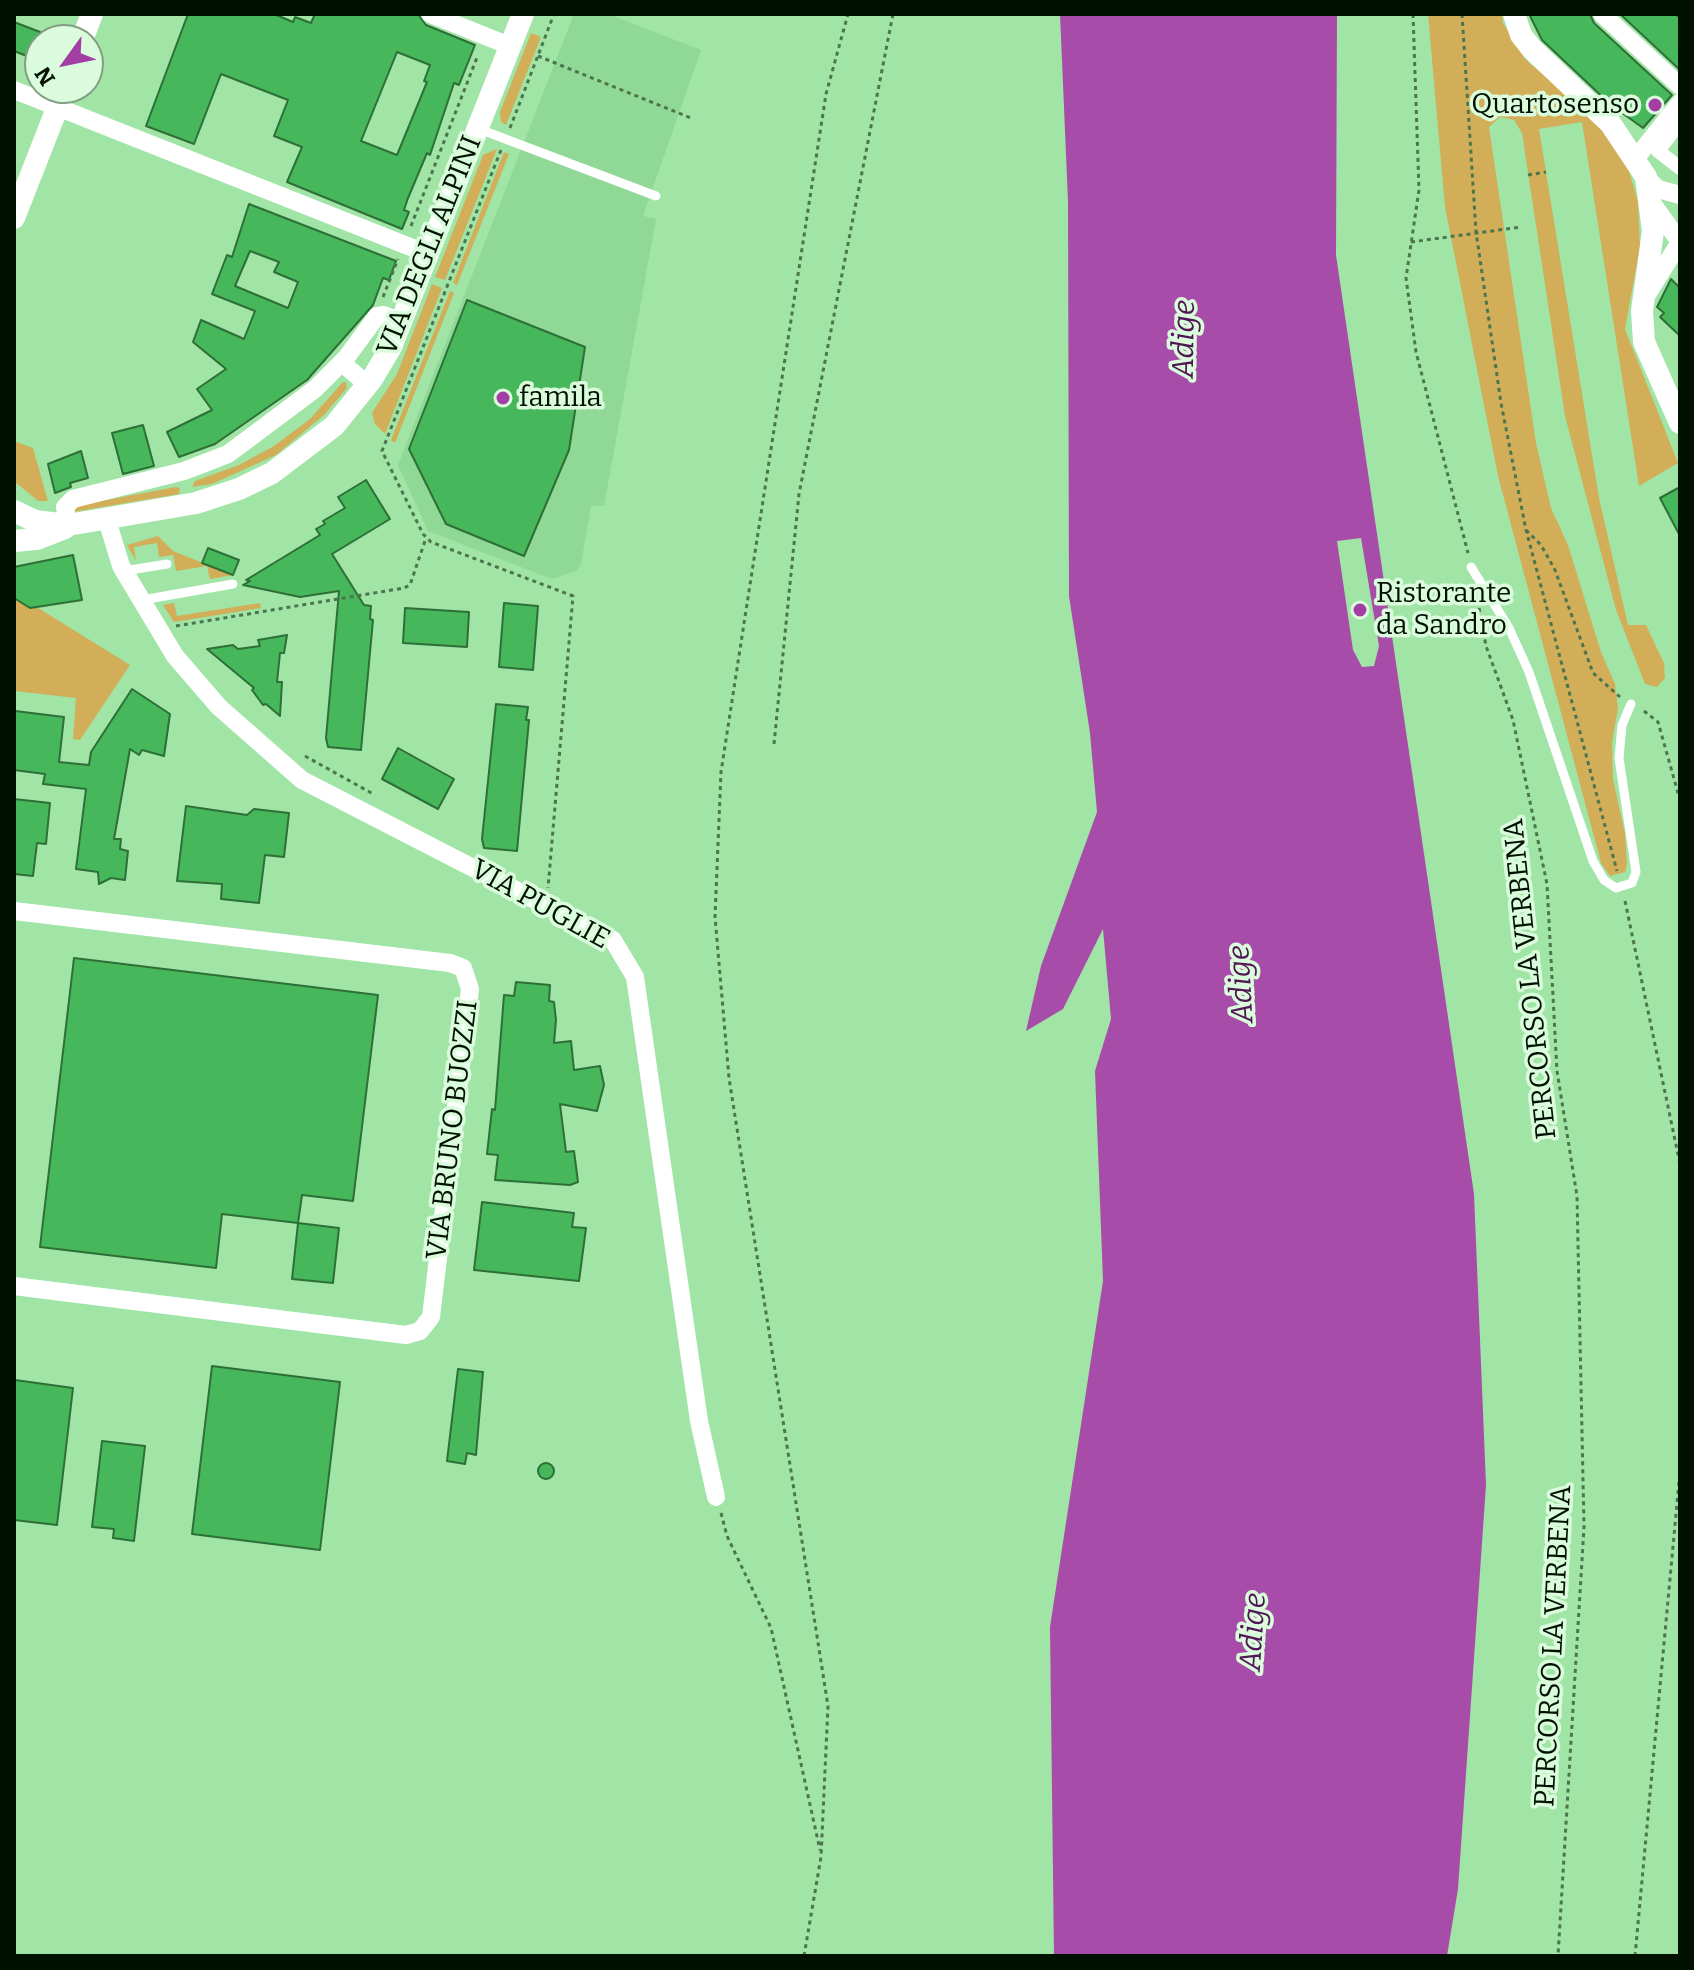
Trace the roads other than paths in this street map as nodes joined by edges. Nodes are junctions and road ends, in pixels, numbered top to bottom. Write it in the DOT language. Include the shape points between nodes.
graph roads {
  1 [pos="430,14"];
  2 [pos="523,14"];
  3 [pos="1514,14"];
  4 [pos="1602,14"];
  5 [pos="510,46"];
  6 [pos="1680,86"];
  7 [pos="14,90"];
  8 [pos="1680,103"];
  9 [pos="59,104"];
  10 [pos="57,110"];
  11 [pos="1680,122"];
  12 [pos="478,128"];
  13 [pos="1641,168"];
  14 [pos="1680,168"];
  15 [pos="1680,195"];
  16 [pos="656,196"];
  17 [pos="1652,203"];
  18 [pos="14,218"];
  19 [pos="1680,242"];
  20 [pos="428,254"];
  21 [pos="1673,268"];
  22 [pos="1642,311"];
  23 [pos="401,322"];
  24 [pos="342,363"];
  25 [pos="368,385"];
  26 [pos="1680,423"];
  27 [pos="14,511"];
  28 [pos="107,520"];
  29 [pos="71,525"];
  30 [pos="14,541"];
  31 [pos="167,564"];
  32 [pos="1471,567"];
  33 [pos="123,571"];
  34 [pos="233,584"];
  35 [pos="140,600"];
  36 [pos="1631,704"];
  37 [pos="14,911"];
  38 [pos="14,1286"];
  39 [pos="716,1497"];
  1 -- 5 [label="street"];
  2 -- 5 [label="street, VIA DEGLI ALPINI"];
  3 -- 13 [label="street" via="1532,49 1610,123"];
  4 -- 6 [label="street"];
  5 -- 12 [label="street, VIA DEGLI ALPINI"];
  7 -- 10 [label="street"];
  8 -- 13 [label="street"];
  9 -- 10 [label="street"];
  10 -- 18 [label="street"];
  10 -- 20 [label="street"];
  11 -- 14 [label="street" via="1658,151"];
  12 -- 16 [label="lane"];
  12 -- 20 [label="street, VIA DEGLI ALPINI"];
  13 -- 15 [label="street" via="1658,189"];
  13 -- 17 [label="street"];
  17 -- 19 [label="street"];
  17 -- 22 [label="street"];
  19 -- 21 [label="street"];
  20 -- 23 [label="street, VIA DEGLI ALPINI"];
  21 -- 22 [label="street"];
  22 -- 26 [label="street" via="1649,359"];
  23 -- 24 [label="street" via="381,314 375,317"];
  23 -- 25 [label="street, VIA DEGLI ALPINI"];
  24 -- 25 [label="street"];
  24 -- 29 [label="street" via="301,401 218,460 70,500 65,507"];
  25 -- 28 [label="street, VIA DEGLI ALPINI" via="320,439 256,482 196,503"];
  27 -- 29 [label="street, VIA DEGLI ALPINI" via="35,521"];
  28 -- 29 [label="street, VIA DEGLI ALPINI"];
  28 -- 33 [label="street, VIA PUGLIE"];
  29 -- 30 [label="street, VIA DEGLI ALPINI" via="37,539"];
  31 -- 33 [label="lane"];
  32 -- 36 [label="lane" via="1529,672 1593,861 1616,888 1632,883 1636,872 1619,758 1622,725"];
  33 -- 35 [label="street, VIA PUGLIE"];
  34 -- 35 [label="lane"];
  35 -- 39 [label="street, VIA PUGLIE" via="175,656 219,707 302,780 613,940 635,977 687,1344"];
  37 -- 38 [label="street, VIA BRUNO BUOZZI" via="450,963 463,968 470,989 431,1317 420,1331 406,1335"];
}
